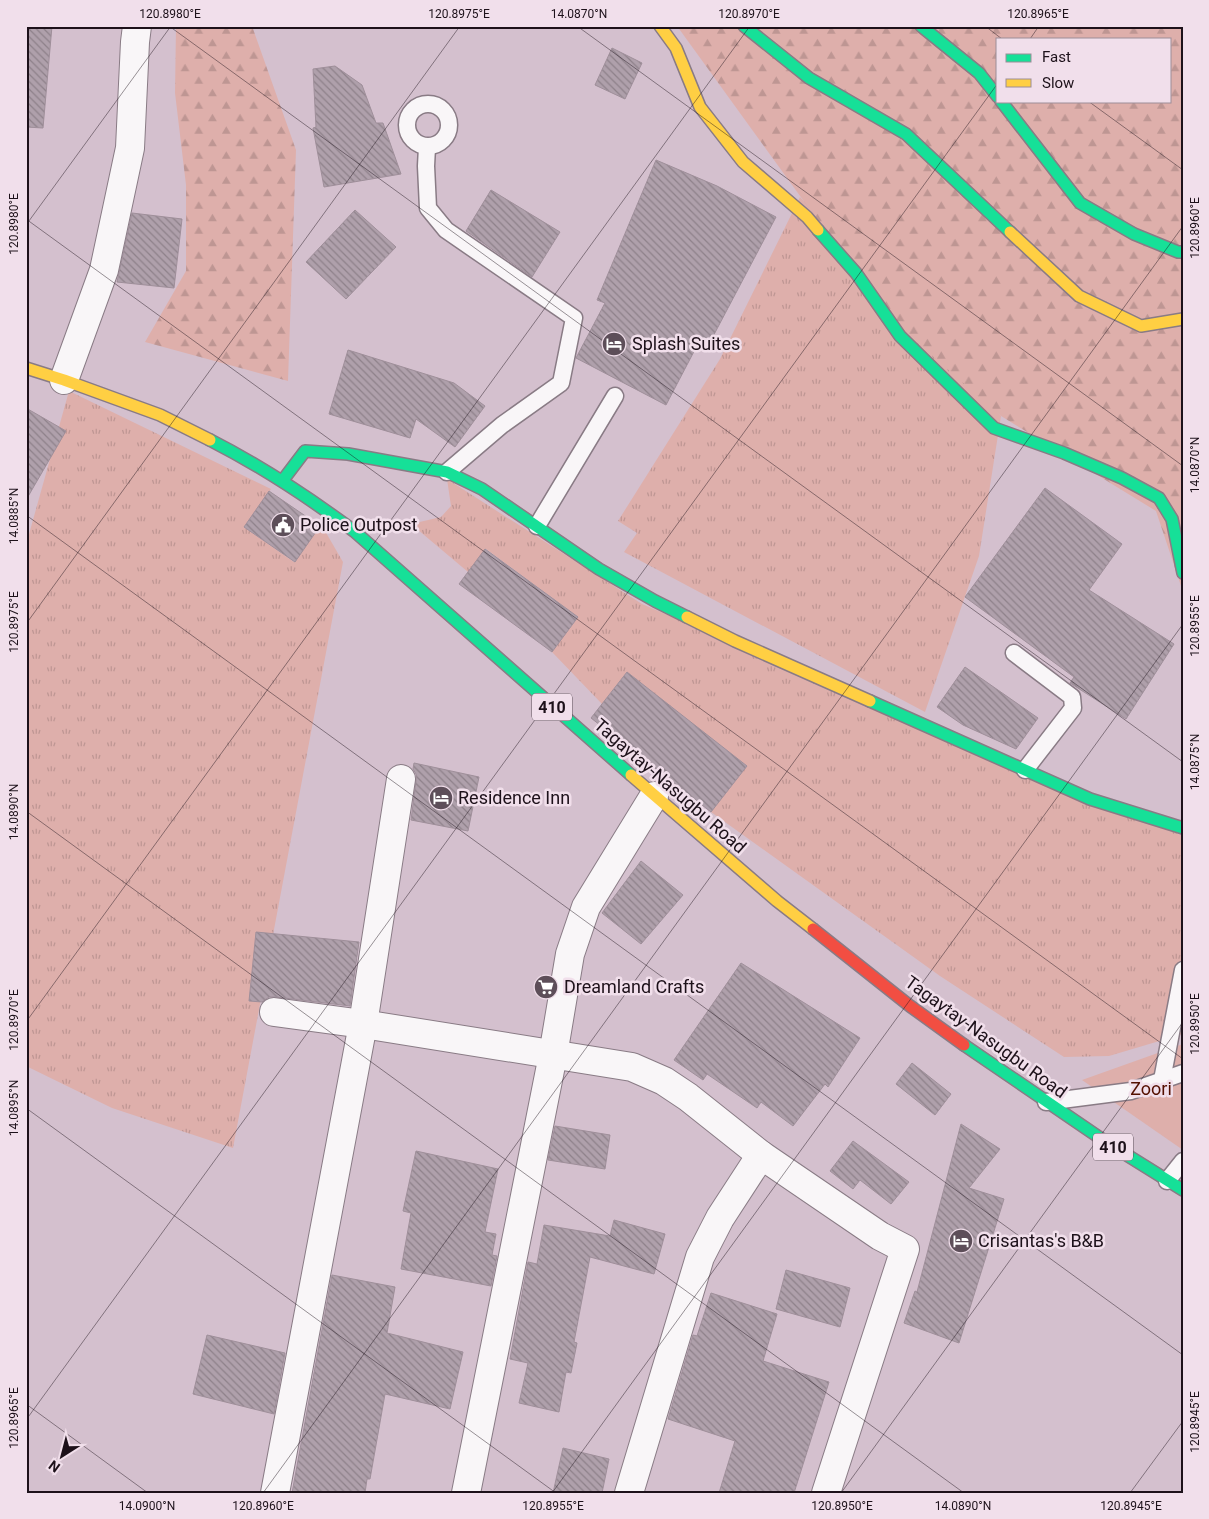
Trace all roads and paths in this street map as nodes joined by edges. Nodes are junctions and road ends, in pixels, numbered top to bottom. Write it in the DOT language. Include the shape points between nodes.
graph roads {
  1 [pos="137,26"];
  2 [pos="660,26"];
  3 [pos="744,26"];
  4 [pos="921,26"];
  5 [pos="996,94"];
  6 [pos="1002,102"];
  7 [pos="427,147"];
  8 [pos="1183,252"];
  9 [pos="1183,320"];
  10 [pos="26,368"];
  11 [pos="64,380"];
  12 [pos="615,396"];
  13 [pos="447,472"];
  14 [pos="283,480"];
  15 [pos="537,526"];
  16 [pos="1183,573"];
  17 [pos="1014,653"];
  18 [pos="1025,770"];
  19 [pos="401,779"];
  20 [pos="654,796"];
  21 [pos="1183,828"];
  22 [pos="1183,970"];
  23 [pos="274,1012"];
  24 [pos="363,1024"];
  25 [pos="553,1055"];
  26 [pos="1183,1073"];
  27 [pos="1162,1080"];
  28 [pos="1045,1102"];
  29 [pos="761,1155"];
  30 [pos="1183,1161"];
  31 [pos="1166,1181"];
  32 [pos="1183,1190"];
  33 [pos="275,1493"];
  34 [pos="466,1493"];
  35 [pos="629,1493"];
  36 [pos="826,1493"];
  1 -- 11 [label="street" via="130,148 104,270"];
  2 -- 16 [label="street" via="676,48 700,107 743,162 807,217 856,273 900,336 994,428 1064,453 1158,498 1172,519"];
  3 -- 9 [label="street" via="809,78 906,134 1079,296 1141,326"];
  4 -- 5 [label="street" via="979,73"];
  6 -- 8 [label="street" via="1080,203 1134,234"];
  7 -- 13 [label="lane" via="428,208 446,230 574,318 560,383 502,425"];
  10 -- 11 [label="street, Tagaytay-Nasugbu Road / 410"];
  11 -- 14 [label="street, Tagaytay-Nasugbu Road / 410" via="160,415"];
  12 -- 15 [label="lane"];
  13 -- 14 [label="street" via="348,454 306,451"];
  13 -- 15 [label="street" via="482,490"];
  14 -- 20 [label="street, Tagaytay-Nasugbu Road / 410" via="354,531"];
  15 -- 18 [label="street" via="599,570 655,601 735,641"];
  17 -- 18 [label="lane" via="1072,697 1073,708"];
  18 -- 21 [label="street" via="1090,799"];
  19 -- 24 [label="street"];
  20 -- 25 [label="street" via="586,907 570,954"];
  20 -- 28 [label="street, Tagaytay-Nasugbu Road / 410" via="777,901 910,1006"];
  22 -- 27 [label="lane"];
  23 -- 24 [label="street"];
  24 -- 25 [label="street"];
  24 -- 33 [label="street"];
  25 -- 29 [label="street" via="632,1067 664,1081 688,1096"];
  25 -- 34 [label="street"];
  26 -- 27 [label="lane"];
  27 -- 28 [label="lane" via="1131,1090"];
  28 -- 31 [label="street, Tagaytay-Nasugbu Road / 410"];
  29 -- 35 [label="street" via="720,1218 700,1256"];
  29 -- 36 [label="street" via="880,1236 905,1249"];
  30 -- 31 [label="lane"];
  31 -- 32 [label="street, Tagaytay-Nasugbu Road / 410"];
}
